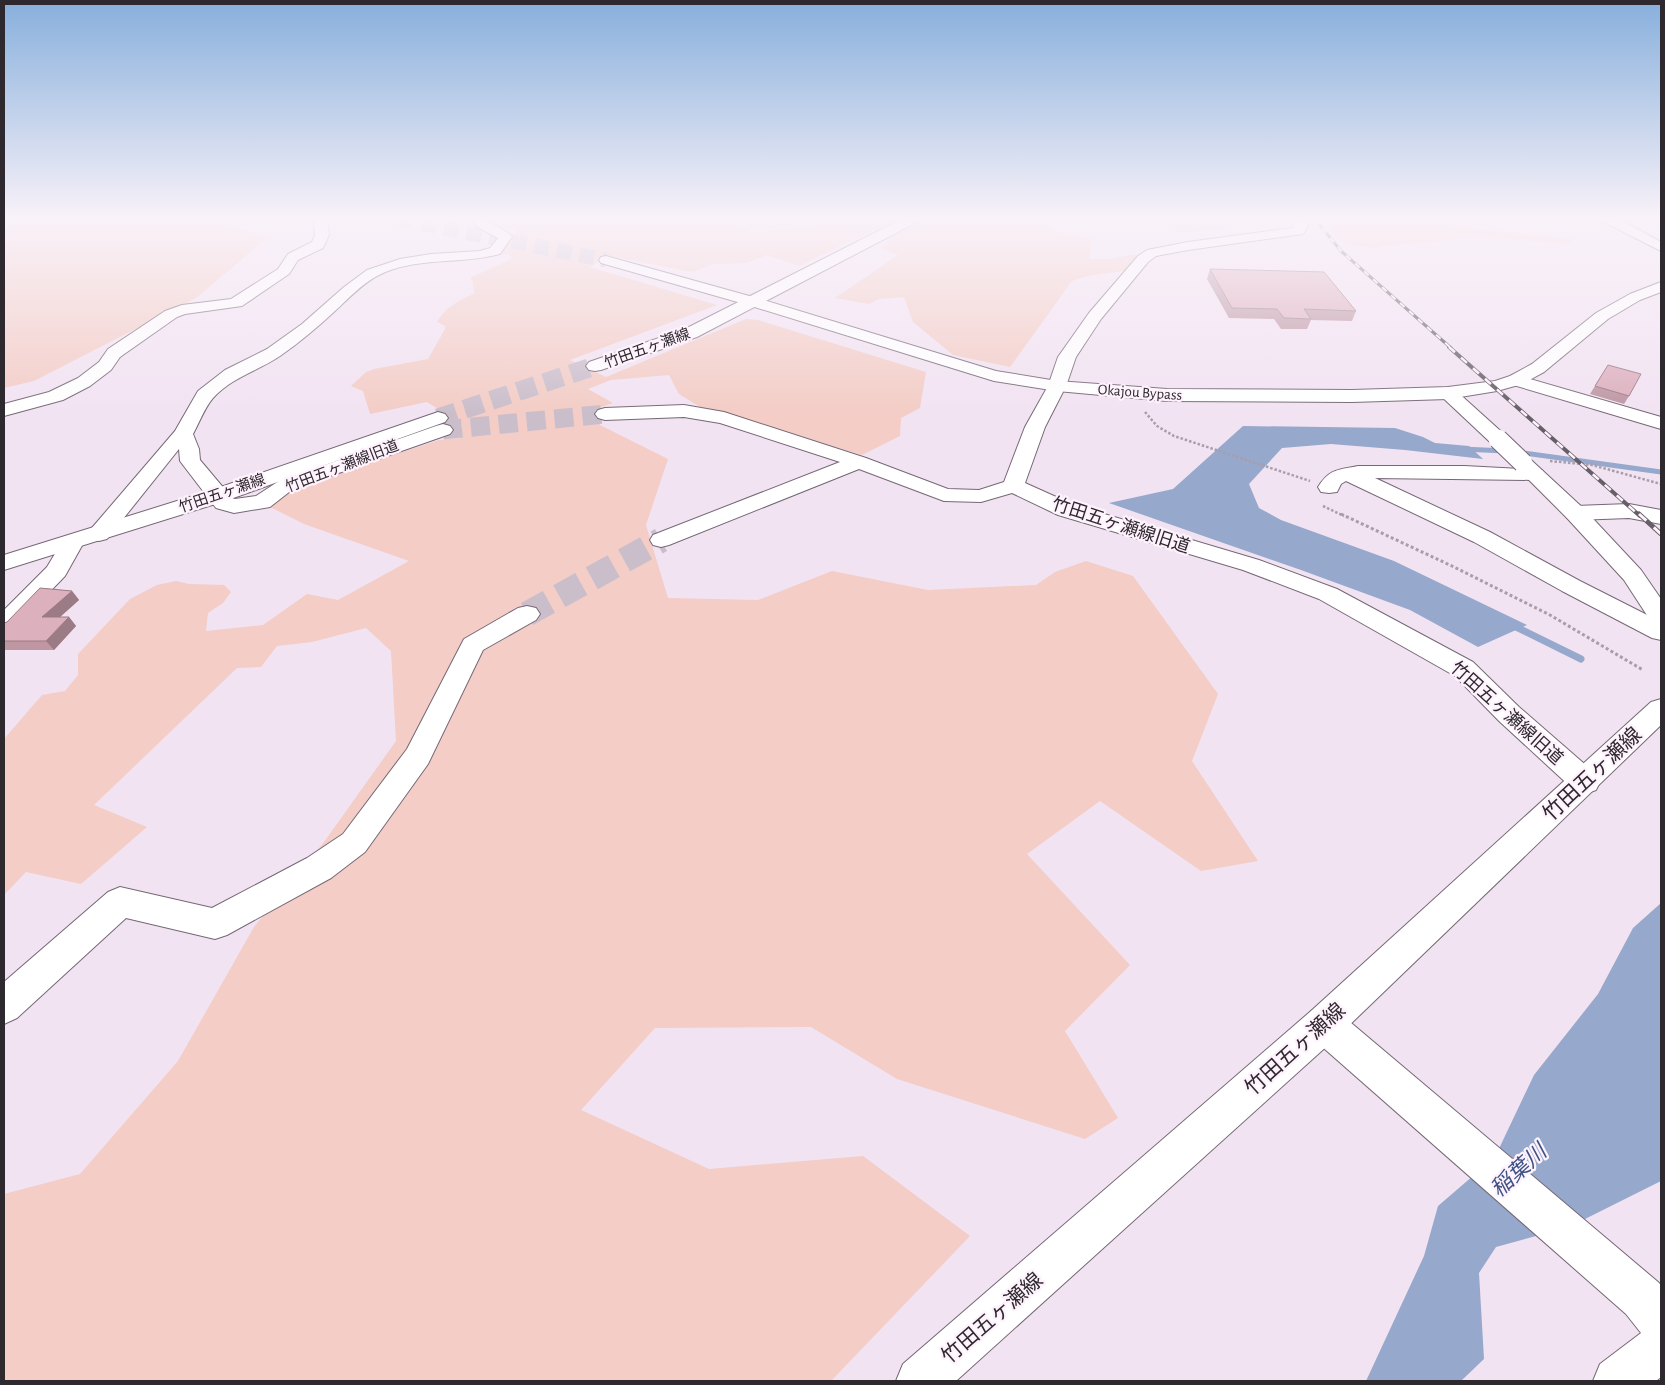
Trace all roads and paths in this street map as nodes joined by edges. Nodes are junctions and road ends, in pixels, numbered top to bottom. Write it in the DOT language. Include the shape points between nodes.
graph roads {
  1 [pos="264,284"];
  2 [pos="358,284"];
  3 [pos="689,284"];
  4 [pos="789,284"];
  5 [pos="1123,284"];
  6 [pos="1661,287"];
  7 [pos="754,302"];
  8 [pos="595,366"];
  9 [pos="1516,380"];
  10 [pos="1056,386"];
  11 [pos="1448,393"];
  12 [pos="1142,408"];
  13 [pos="4,410"];
  14 [pos="605,414"];
  15 [pos="1661,423"];
  16 [pos="441,424"];
  17 [pos="183,434"];
  18 [pos="859,462"];
  19 [pos="1529,468"];
  20 [pos="1330,481"];
  21 [pos="1013,486"];
  22 [pos="217,496"];
  23 [pos="1575,513"];
  24 [pos="1661,517"];
  25 [pos="100,534"];
  26 [pos="661,540"];
  27 [pos="72,542"];
  28 [pos="4,563"];
  29 [pos="526,614"];
  30 [pos="1661,617"];
  31 [pos="4,624"];
  32 [pos="1661,632"];
  33 [pos="1661,709"];
  34 [pos="1584,782"];
  35 [pos="4,1006"];
  36 [pos="1324,1024"];
  37 [pos="1652,1309"];
  38 [pos="1661,1347"];
  39 [pos="920,1381"];
  40 [pos="1617,1381"];
  1 -- 13 [label="main road" via="236,302 171,314 114,353 105,366 84,382 56,396"];
  2 -- 17 [label="main road" via="308,328 272,353 231,374 206,395"];
  3 -- 7 [label="main road, Okajou Bypass"];
  4 -- 7 [label="main road, 竹田五ヶ瀬線"];
  5 -- 10 [label="main road" via="1067,357"];
  6 -- 9 [label="main road, Okajou Bypass" via="1602,316 1538,368"];
  7 -- 8 [label="main road, 竹田五ヶ瀬線" via="691,333"];
  7 -- 10 [label="main road, Okajou Bypass" via="994,376"];
  9 -- 11 [label="main road, Okajou Bypass"];
  9 -- 15 [label="main road"];
  10 -- 11 [label="main road, Okajou Bypass" via="1167,395"];
  10 -- 21 [label="main road" via="1035,427"];
  11 -- 19 [label="main road, bridge"];
  12 -- 20 [label="path" via="1165,431 1208,448 1285,473"];
  14 -- 18 [label="main road" via="684,411 716,416"];
  16 -- 22 [label="main road, 竹田五ヶ瀬線"];
  17 -- 22 [label="main road" via="190,461"];
  17 -- 25 [label="main road"];
  18 -- 21 [label="main road" via="944,495 981,496"];
  18 -- 26 [label="main road"];
  19 -- 20 [label="main road"];
  19 -- 23 [label="main road"];
  20 -- 32 [label="main road" via="1482,537"];
  21 -- 34 [label="main road, 竹田五ヶ瀬線旧道" via="1066,510 1251,565 1328,594 1464,669"];
  22 -- 25 [label="main road, 竹田五ヶ瀬線"];
  23 -- 24 [label="main road" via="1629,511"];
  23 -- 30 [label="main road" via="1633,575"];
  25 -- 27 [label="main road, 竹田五ヶ瀬線"];
  27 -- 28 [label="main road, 竹田五ヶ瀬線"];
  27 -- 31 [label="main road" via="57,571"];
  29 -- 35 [label="main road" via="473,645 418,756 354,842 320,868 215,924 120,902"];
  33 -- 34 [label="main road, 竹田五ヶ瀬線"];
  34 -- 36 [label="main road, 竹田五ヶ瀬線"];
  36 -- 37 [label="main road"];
  36 -- 39 [label="main road, 竹田五ヶ瀬線"];
  38 -- 40 [label="main road"];
}
